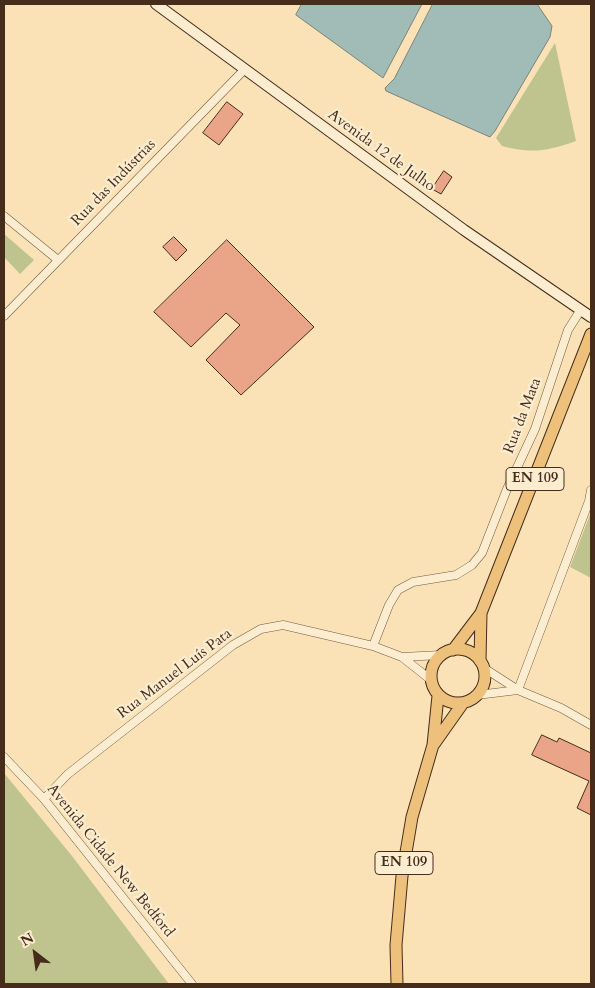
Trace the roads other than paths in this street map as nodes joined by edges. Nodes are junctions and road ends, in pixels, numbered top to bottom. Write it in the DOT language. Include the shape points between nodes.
graph roads {
  1 [pos="156,4"];
  2 [pos="244,70"];
  3 [pos="4,216"];
  4 [pos="58,260"];
  5 [pos="580,311"];
  6 [pos="4,316"];
  7 [pos="591,317"];
  8 [pos="589,339"];
  9 [pos="591,490"];
  10 [pos="481,613"];
  11 [pos="373,646"];
  12 [pos="453,650"];
  13 [pos="441,655"];
  14 [pos="402,657"];
  15 [pos="482,665"];
  16 [pos="431,680"];
  17 [pos="518,690"];
  18 [pos="477,695"];
  19 [pos="438,696"];
  20 [pos="463,703"];
  21 [pos="591,725"];
  22 [pos="433,745"];
  23 [pos="4,757"];
  24 [pos="44,799"];
  25 [pos="192,984"];
  26 [pos="397,984"];
  1 -- 2 [label="main road, Avenida 12 de Julho"];
  2 -- 4 [label="street, Rua das Indústrias"];
  2 -- 5 [label="main road, Avenida 12 de Julho"];
  3 -- 4 [label="street"];
  4 -- 6 [label="street, Rua das Indústrias"];
  5 -- 7 [label="main road, Avenida 12 de Julho"];
  5 -- 11 [label="street, Rua da Mata" via="568,330 535,429 482,552 472,565 456,574 413,582 398,590"];
  8 -- 10 [label="main road, EN 109"];
  9 -- 17 [label="street"];
  10 -- 12 [label="main road"];
  10 -- 15 [label="main road"];
  11 -- 14 [label="street, Rua Manuel Luís Pata"];
  11 -- 24 [label="street, Rua Manuel Luís Pata" via="283,625 261,629 232,645 68,774"];
  12 -- 13 [label="main road"];
  12 -- 15 [label="main road" via="468,652"];
  13 -- 14 [label="street"];
  13 -- 16 [label="main road" via="431,671"];
  14 -- 16 [label="street"];
  15 -- 17 [label="street"];
  15 -- 18 [label="main road" via="484,682"];
  16 -- 19 [label="main road"];
  17 -- 18 [label="street"];
  17 -- 21 [label="street"];
  18 -- 20 [label="main road"];
  19 -- 20 [label="main road" via="454,704"];
  19 -- 22 [label="main road"];
  20 -- 22 [label="main road"];
  22 -- 26 [label="main road, EN 109" via="412,817 402,876 396,945"];
  23 -- 24 [label="street, Avenida Cidade New Bedford"];
  24 -- 25 [label="street, Avenida Cidade New Bedford"];
}
